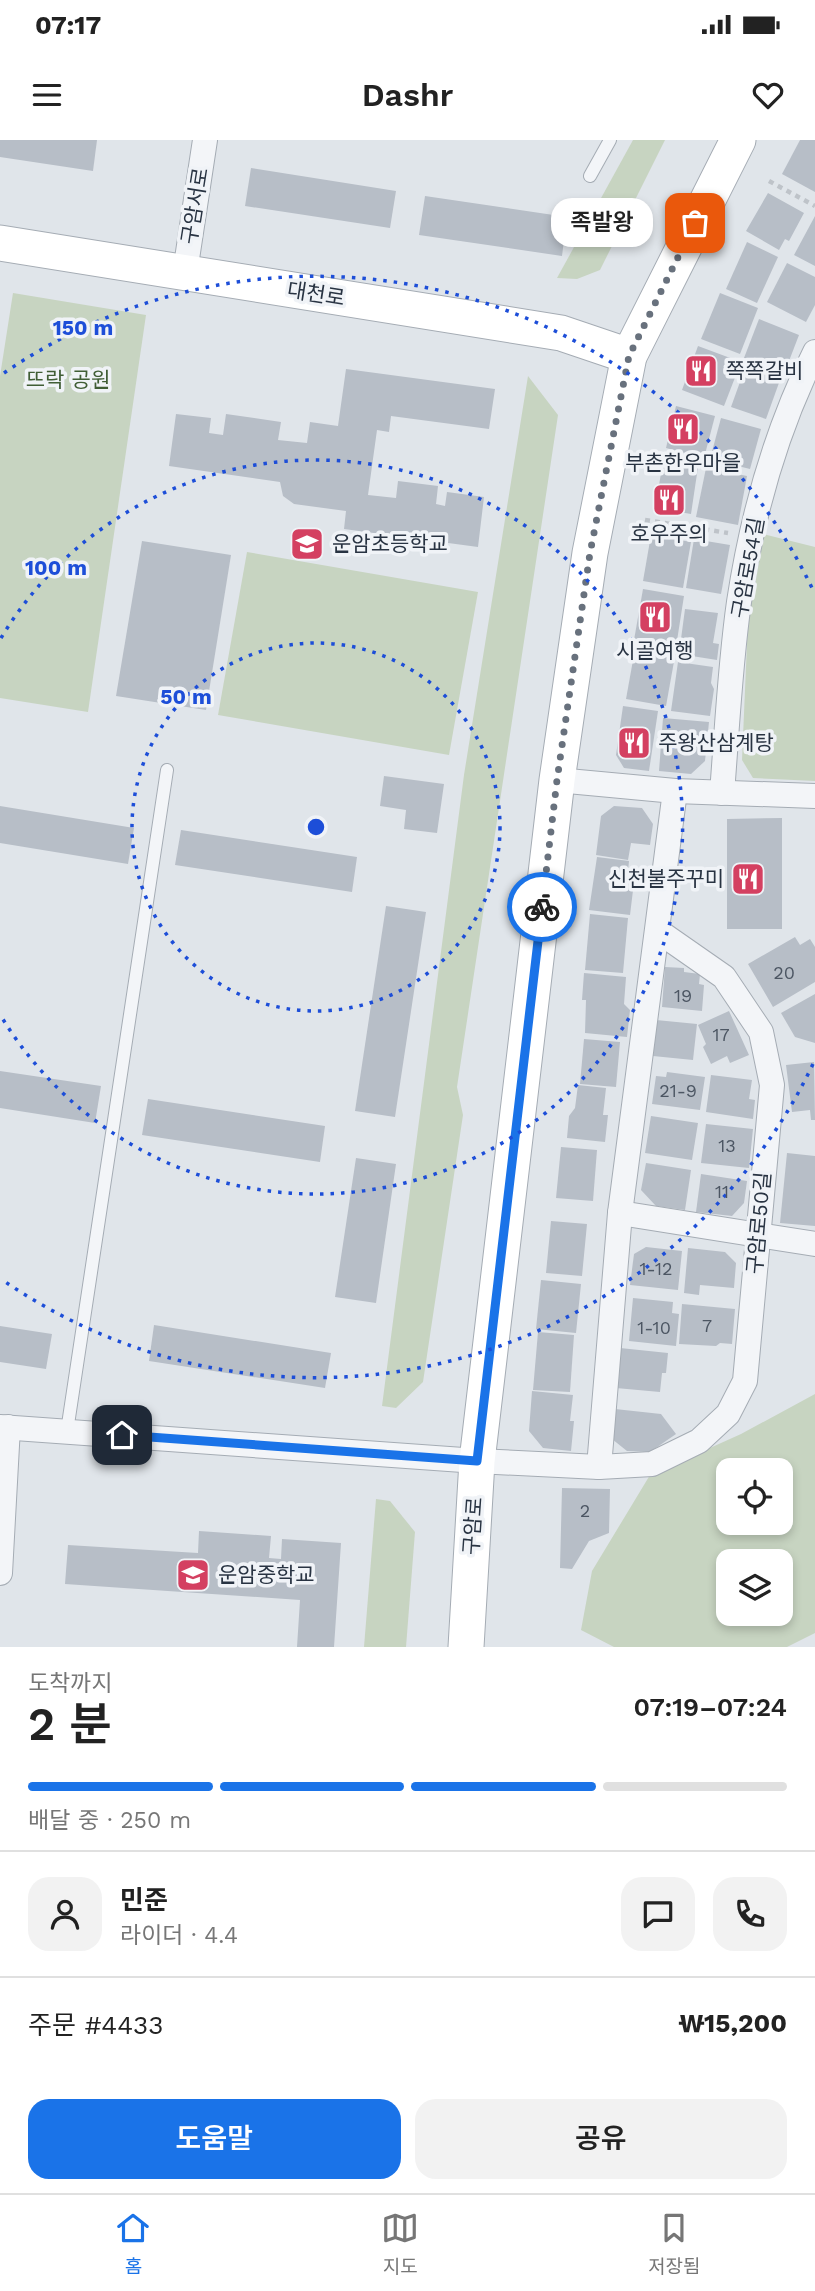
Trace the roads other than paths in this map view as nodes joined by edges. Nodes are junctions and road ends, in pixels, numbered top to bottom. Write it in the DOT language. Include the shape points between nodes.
graph roads {
  1 [pos="205,140"];
  2 [pos="610,140"];
  3 [pos="738,140"];
  4 [pos="590,176"];
  5 [pos="0,243"];
  6 [pos="185,272"];
  7 [pos="815,352"];
  8 [pos="629,356"];
  9 [pos="167,770"];
  10 [pos="557,780"];
  11 [pos="675,791"];
  12 [pos="722,793"];
  13 [pos="815,796"];
  14 [pos="658,931"];
  15 [pos="620,1213"];
  16 [pos="757,1236"];
  17 [pos="815,1244"];
  18 [pos="4,1427"];
  19 [pos="67,1431"];
  20 [pos="477,1461"];
  21 [pos="599,1468"];
  22 [pos="0,1573"];
  23 [pos="466,1647"];
  1 -- 6 [label="street, 구암서로"];
  2 -- 4 [label="lane"];
  3 -- 8 [label="main road, 구암로"];
  5 -- 6 [label="main road, 대천로"];
  6 -- 8 [label="main road, 대천로" via="561,333"];
  7 -- 12 [label="street, 구암로54길" via="771,463 751,537 739,603"];
  8 -- 10 [label="main road, 구암로" via="590,553"];
  9 -- 19 [label="lane"];
  10 -- 11 [label="street"];
  10 -- 20 [label="main road, 구암로"];
  11 -- 12 [label="street"];
  11 -- 14 [label="street"];
  12 -- 13 [label="street"];
  14 -- 15 [label="street"];
  14 -- 16 [label="street, 구암로50길" via="724,977 761,1032 772,1085"];
  15 -- 16 [label="street"];
  15 -- 21 [label="street"];
  16 -- 17 [label="street"];
  16 -- 21 [label="street, 구암로50길" via="745,1381 728,1414 699,1441 652,1464"];
  18 -- 19 [label="street, 구암로50길"];
  18 -- 22 [label="street"];
  19 -- 20 [label="street, 구암로50길"];
  20 -- 21 [label="street, 구암로50길"];
  20 -- 23 [label="main road, 구암로"];
}
